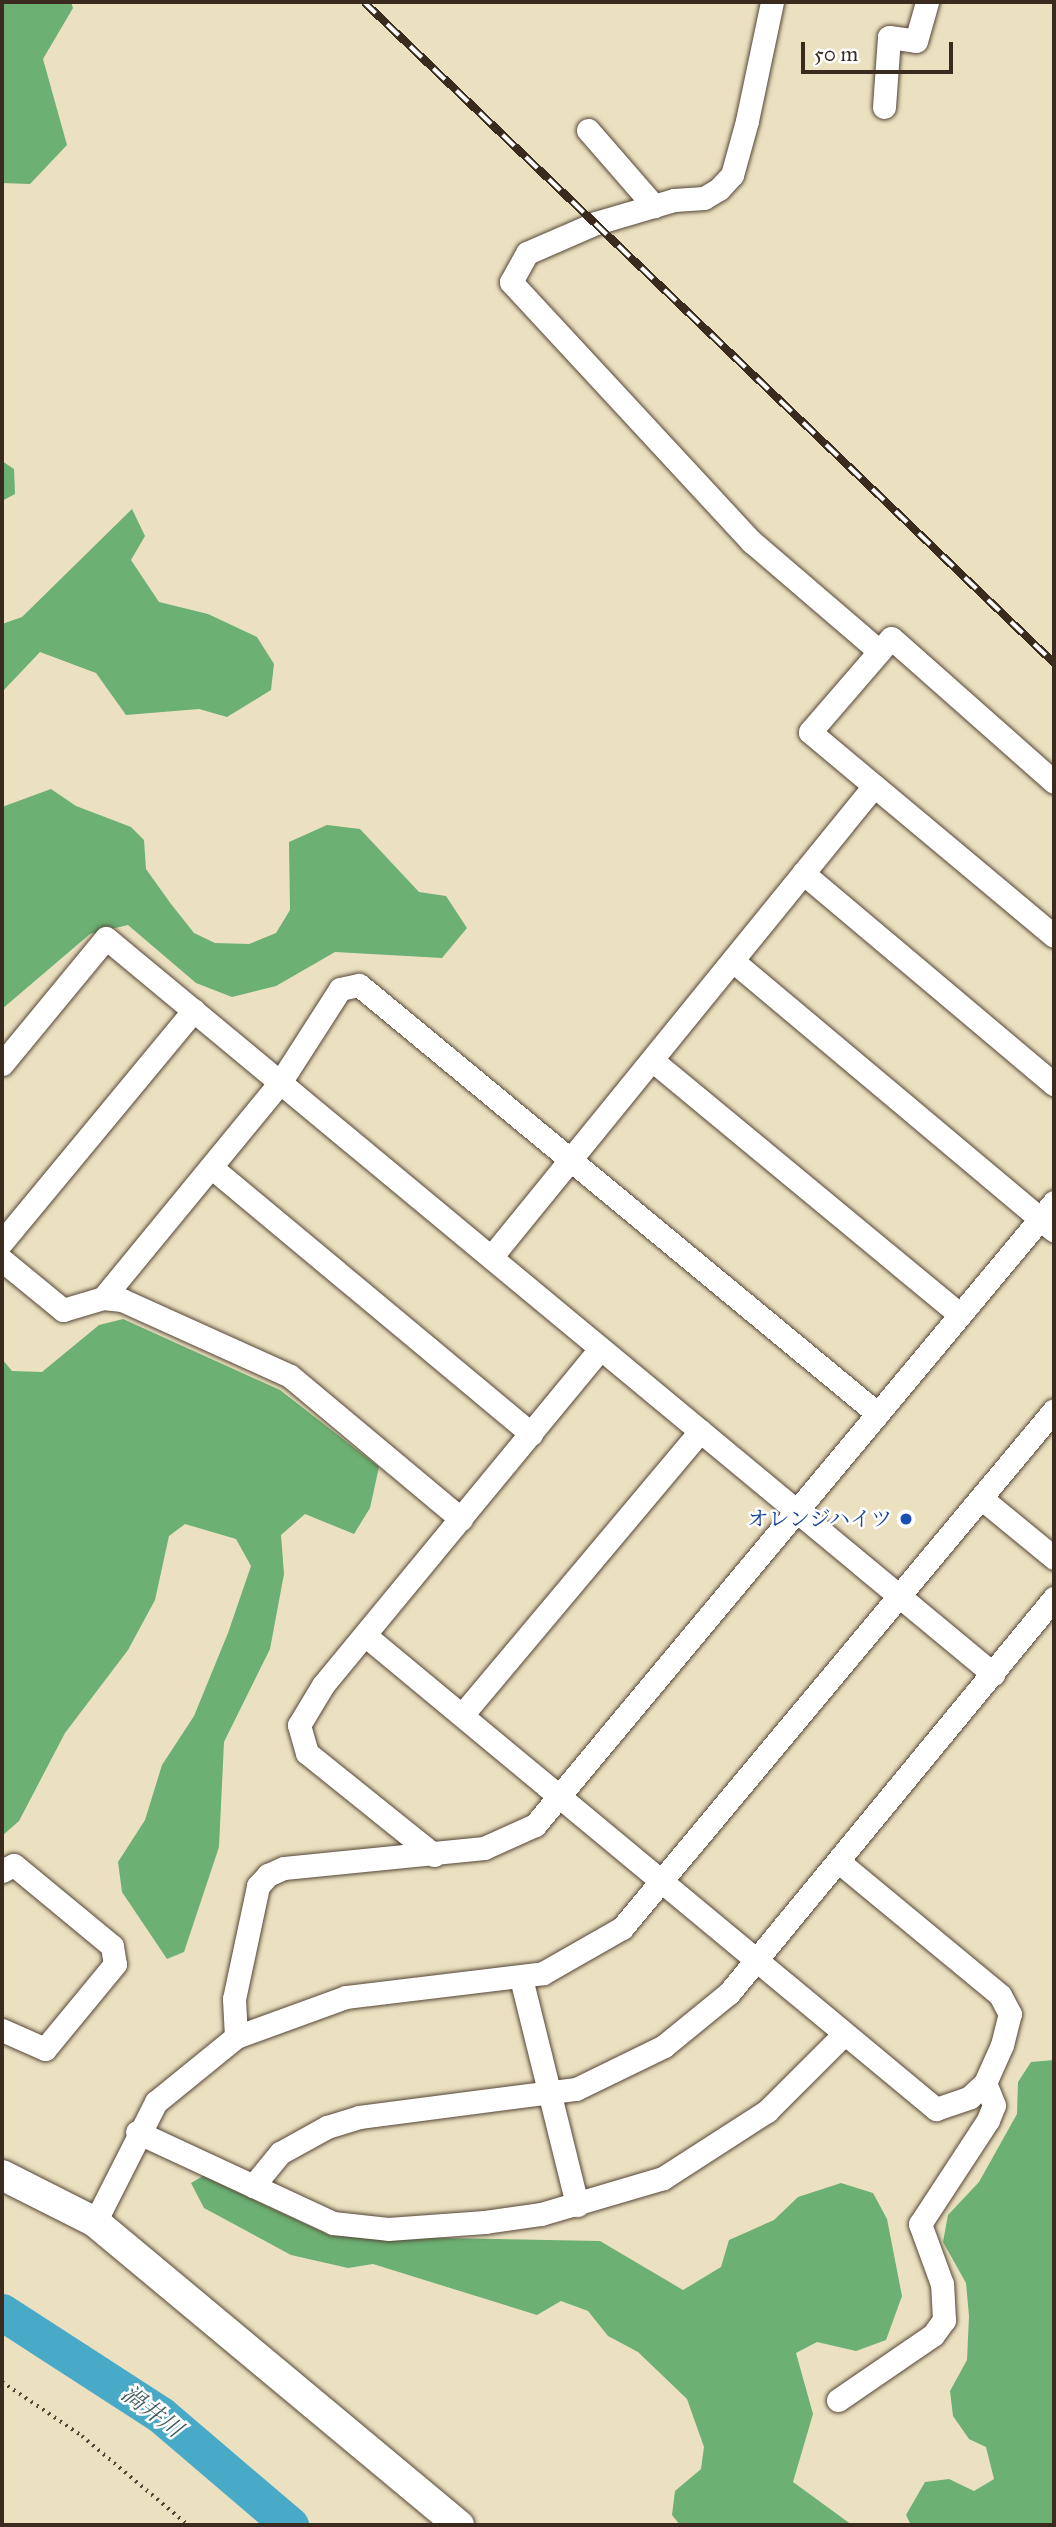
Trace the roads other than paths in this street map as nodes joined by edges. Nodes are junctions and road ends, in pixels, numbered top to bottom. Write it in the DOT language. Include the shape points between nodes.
graph roads {
  1 [pos="772,2"];
  2 [pos="927,2"];
  3 [pos="884,107"];
  4 [pos="588,131"];
  5 [pos="654,206"];
  6 [pos="879,651"];
  7 [pos="1054,782"];
  8 [pos="874,786"];
  9 [pos="803,873"];
  10 [pos="1054,936"];
  11 [pos="733,961"];
  12 [pos="194,1010"];
  13 [pos="652,1060"];
  14 [pos="2,1064"];
  15 [pos="281,1081"];
  16 [pos="1054,1084"];
  17 [pos="573,1157"];
  18 [pos="211,1167"];
  19 [pos="1050,1217"];
  20 [pos="2,1242"];
  21 [pos="492,1256"];
  22 [pos="2,1260"];
  23 [pos="103,1298"];
  24 [pos="960,1315"];
  25 [pos="600,1349"];
  26 [pos="1054,1410"];
  27 [pos="878,1414"];
  28 [pos="700,1431"];
  29 [pos="531,1434"];
  30 [pos="981,1498"];
  31 [pos="798,1511"];
  32 [pos="461,1519"];
  33 [pos="1054,1558"];
  34 [pos="901,1595"];
  35 [pos="1054,1598"];
  36 [pos="366,1636"];
  37 [pos="993,1674"];
  38 [pos="462,1715"];
  39 [pos="561,1797"];
  40 [pos="433,1855"];
  41 [pos="839,1862"];
  42 [pos="2,1871"];
  43 [pos="662,1884"];
  44 [pos="755,1961"];
  45 [pos="521,1978"];
  46 [pos="2,2030"];
  47 [pos="844,2034"];
  48 [pos="236,2037"];
  49 [pos="985,2083"];
  50 [pos="548,2094"];
  51 [pos="137,2132"];
  52 [pos="2,2175"];
  53 [pos="253,2186"];
  54 [pos="577,2205"];
  55 [pos="95,2222"];
  56 [pos="838,2400"];
  57 [pos="459,2525"];
  1 -- 5 [label="street" via="732,175 704,198"];
  2 -- 3 [label="street" via="916,41 889,37"];
  4 -- 5 [label="street"];
  5 -- 6 [label="street" via="527,253 511,282 752,542"];
  6 -- 7 [label="street" via="891,638"];
  6 -- 8 [label="street" via="810,732"];
  8 -- 9 [label="street"];
  8 -- 10 [label="street"];
  9 -- 11 [label="street"];
  9 -- 16 [label="street"];
  11 -- 13 [label="street"];
  11 -- 19 [label="street"];
  12 -- 14 [label="street" via="106,938"];
  12 -- 15 [label="street"];
  12 -- 20 [label="street"];
  13 -- 17 [label="street"];
  13 -- 24 [label="street"];
  15 -- 17 [label="street" via="340,989 359,985"];
  15 -- 18 [label="street"];
  15 -- 21 [label="street"];
  17 -- 21 [label="street"];
  17 -- 27 [label="street"];
  18 -- 23 [label="street"];
  18 -- 29 [label="street"];
  19 -- 24 [label="street"];
  21 -- 25 [label="street"];
  22 -- 23 [label="street" via="63,1310"];
  23 -- 32 [label="street" via="148,1309 290,1376"];
  24 -- 27 [label="street"];
  25 -- 28 [label="street"];
  25 -- 29 [label="street"];
  26 -- 30 [label="street"];
  27 -- 31 [label="street"];
  28 -- 31 [label="street"];
  28 -- 38 [label="street"];
  29 -- 32 [label="street"];
  30 -- 33 [label="street"];
  30 -- 34 [label="street"];
  31 -- 34 [label="street"];
  31 -- 39 [label="street"];
  32 -- 36 [label="street"];
  34 -- 37 [label="street"];
  34 -- 43 [label="street"];
  35 -- 37 [label="street"];
  36 -- 38 [label="street"];
  36 -- 40 [label="street" via="323,1685 299,1725 299,1740 307,1753"];
  37 -- 41 [label="street"];
  38 -- 39 [label="street"];
  39 -- 40 [label="street" via="514,1839"];
  39 -- 43 [label="street"];
  40 -- 48 [label="street" via="284,1868 268,1875 258,1886 234,1999"];
  41 -- 44 [label="street"];
  41 -- 49 [label="street" via="1000,1995 1010,2014"];
  42 -- 46 [label="street" via="14,1865 112,1946 115,1964 45,2049"];
  43 -- 44 [label="street"];
  43 -- 45 [label="street" via="622,1928 583,1954"];
  44 -- 47 [label="street"];
  44 -- 50 [label="street" via="729,1993 664,2046 612,2074"];
  45 -- 48 [label="street" via="345,1997"];
  45 -- 50 [label="street"];
  47 -- 49 [label="street" via="936,2109 970,2097"];
  47 -- 54 [label="street" via="767,2111 718,2145 663,2178"];
  48 -- 51 [label="street" via="184,2075"];
  49 -- 56 [label="street" via="994,2105 988,2120 920,2224 942,2284 944,2320 933,2335"];
  50 -- 53 [label="street" via="338,2124 280,2153"];
  50 -- 54 [label="street"];
  51 -- 53 [label="street"];
  51 -- 55 [label="street"];
  52 -- 55 [label="street"];
  53 -- 54 [label="street" via="333,2223 388,2229 485,2222"];
  55 -- 57 [label="street"];
}
